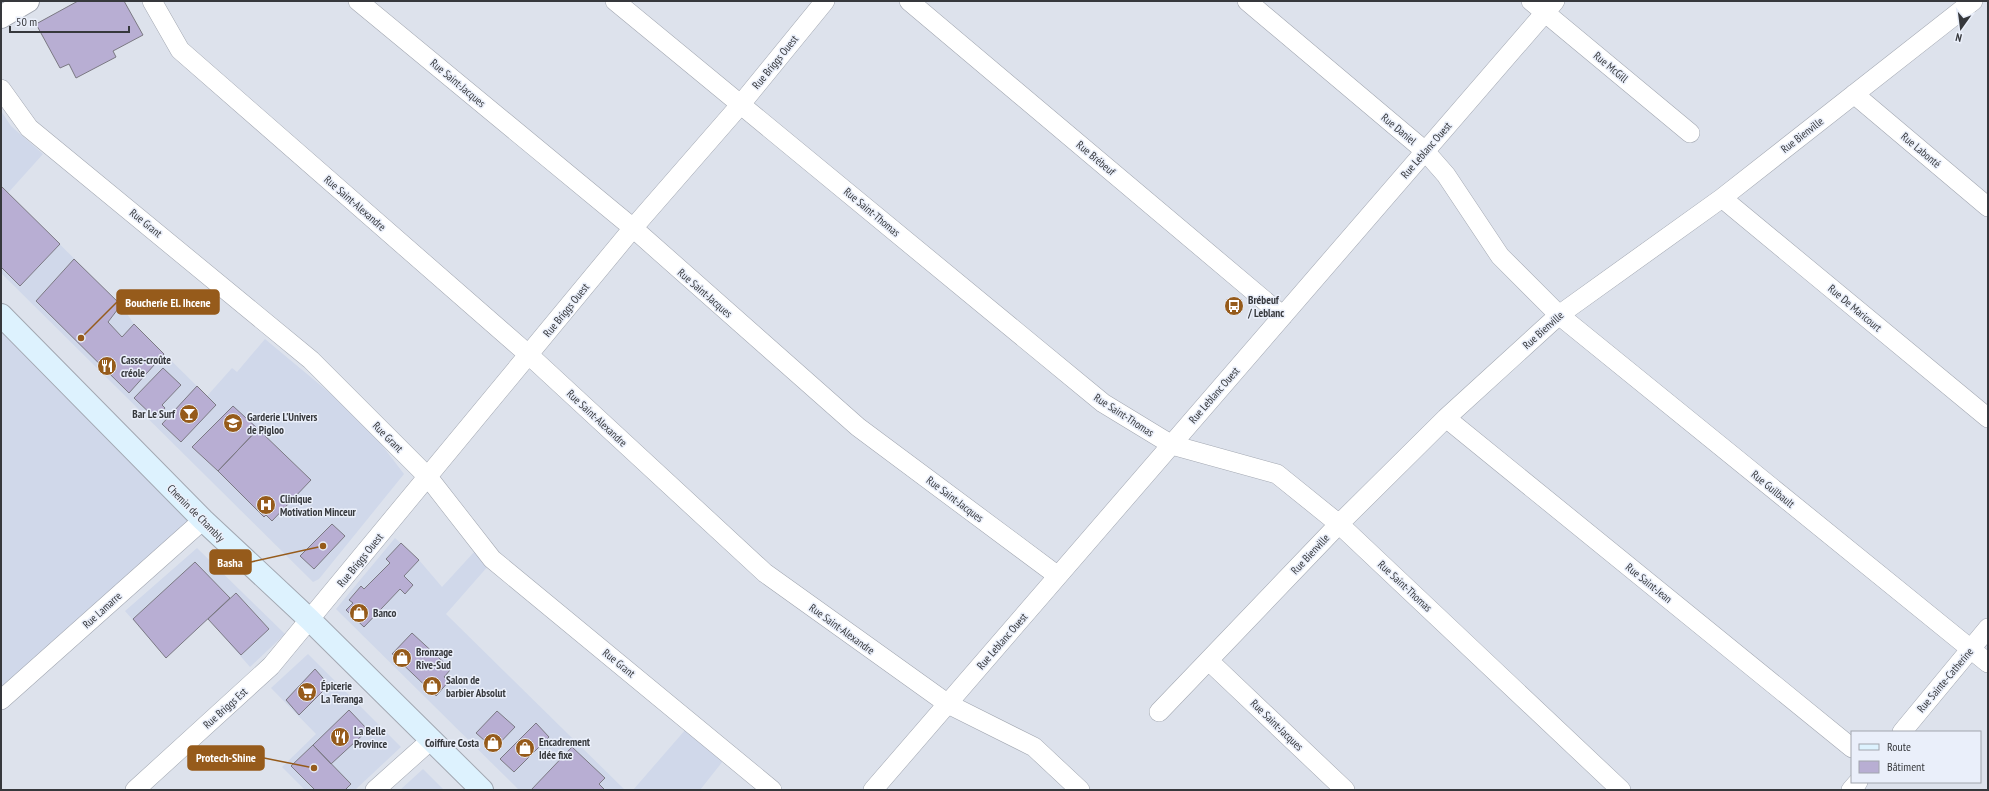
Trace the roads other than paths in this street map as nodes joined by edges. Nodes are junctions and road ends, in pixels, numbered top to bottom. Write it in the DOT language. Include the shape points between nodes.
graph roads {
  1 [pos="28,1"];
  2 [pos="152,1"];
  3 [pos="358,1"];
  4 [pos="615,1"];
  5 [pos="825,1"];
  6 [pos="909,1"];
  7 [pos="1247,1"];
  8 [pos="1973,1"];
  9 [pos="1544,5"];
  10 [pos="1,17"];
  11 [pos="1,88"];
  12 [pos="1854,94"];
  13 [pos="741,104"];
  14 [pos="1690,133"];
  15 [pos="1425,151"];
  16 [pos="1722,198"];
  17 [pos="1988,207"];
  18 [pos="632,228"];
  19 [pos="1,315"];
  20 [pos="1559,315"];
  21 [pos="1283,316"];
  22 [pos="529,355"];
  23 [pos="1446,418"];
  24 [pos="1988,418"];
  25 [pos="1172,445"];
  26 [pos="428,477"];
  27 [pos="203,520"];
  28 [pos="1339,524"];
  29 [pos="1058,576"];
  30 [pos="310,620"];
  31 [pos="1988,628"];
  32 [pos="1970,649"];
  33 [pos="1209,661"];
  34 [pos="1988,663"];
  35 [pos="1,700"];
  36 [pos="948,704"];
  37 [pos="1159,712"];
  38 [pos="1903,731"];
  39 [pos="431,740"];
  40 [pos="1851,747"];
  41 [pos="135,790"];
  42 [pos="375,790"];
  43 [pos="482,790"];
  44 [pos="772,790"];
  45 [pos="873,790"];
  46 [pos="1080,790"];
  47 [pos="1345,790"];
  48 [pos="1621,790"];
  1 -- 10 [label="street"];
  2 -- 22 [label="street, Rue Saint-Alexandre" via="180,50"];
  3 -- 18 [label="street, Rue Saint-Jacques"];
  4 -- 13 [label="street, Rue Saint-Thomas"];
  5 -- 13 [label="street, Rue Briggs Ouest"];
  6 -- 21 [label="street, Rue Brébeuf"];
  7 -- 15 [label="street, Rue Daniel"];
  8 -- 12 [label="street, Rue Bienville"];
  9 -- 14 [label="street, Rue McGill"];
  9 -- 15 [label="street, Rue Leblanc Ouest"];
  11 -- 26 [label="street, Rue Grant" via="29,128 311,360"];
  12 -- 16 [label="street, Rue Bienville"];
  12 -- 17 [label="street, Rue Labonté"];
  13 -- 18 [label="street, Rue Briggs Ouest"];
  13 -- 25 [label="street, Rue Saint-Thomas" via="1103,403"];
  15 -- 20 [label="street, Rue Daniel" via="1446,176 1500,256"];
  15 -- 21 [label="street, Rue Leblanc Ouest"];
  16 -- 20 [label="street, Rue Bienville"];
  16 -- 24 [label="street, Rue De Maricourt"];
  18 -- 22 [label="street, Rue Briggs Ouest"];
  18 -- 29 [label="street, Rue Saint-Jacques" via="858,427"];
  19 -- 27 [label="main road, Chemin de Chambly"];
  20 -- 23 [label="street, Rue Bienville"];
  20 -- 32 [label="street, Rue Guilbault"];
  21 -- 25 [label="street, Rue Leblanc Ouest"];
  22 -- 26 [label="street, Rue Briggs Ouest"];
  22 -- 36 [label="street, Rue Saint-Alexandre" via="765,573"];
  23 -- 28 [label="street, Rue Bienville"];
  23 -- 40 [label="street, Rue Saint-Jean"];
  25 -- 28 [label="street, Rue Saint-Thomas" via="1277,474"];
  25 -- 29 [label="street, Rue Leblanc Ouest"];
  26 -- 30 [label="street, Rue Briggs Ouest"];
  26 -- 44 [label="street, Rue Grant" via="492,559"];
  27 -- 30 [label="main road, Chemin de Chambly"];
  27 -- 35 [label="street, Rue Lamarre"];
  28 -- 33 [label="street, Rue Bienville"];
  28 -- 48 [label="street, Rue Saint-Thomas"];
  29 -- 36 [label="street, Rue Leblanc Ouest"];
  30 -- 39 [label="main road, Chemin de Chambly"];
  30 -- 41 [label="street, Rue Briggs Est" via="271,666"];
  31 -- 32 [label="street, Rue Sainte-Catherine"];
  32 -- 34 [label="street, Rue Guilbault"];
  32 -- 38 [label="street, Rue Sainte-Catherine"];
  33 -- 37 [label="street, Rue Bienville"];
  33 -- 47 [label="street, Rue Saint-Jacques"];
  36 -- 45 [label="street, Rue Leblanc Ouest"];
  36 -- 46 [label="street, Rue Saint-Alexandre" via="1034,747"];
  39 -- 42 [label="street"];
  39 -- 43 [label="main road, Chemin de Chambly"];
}
